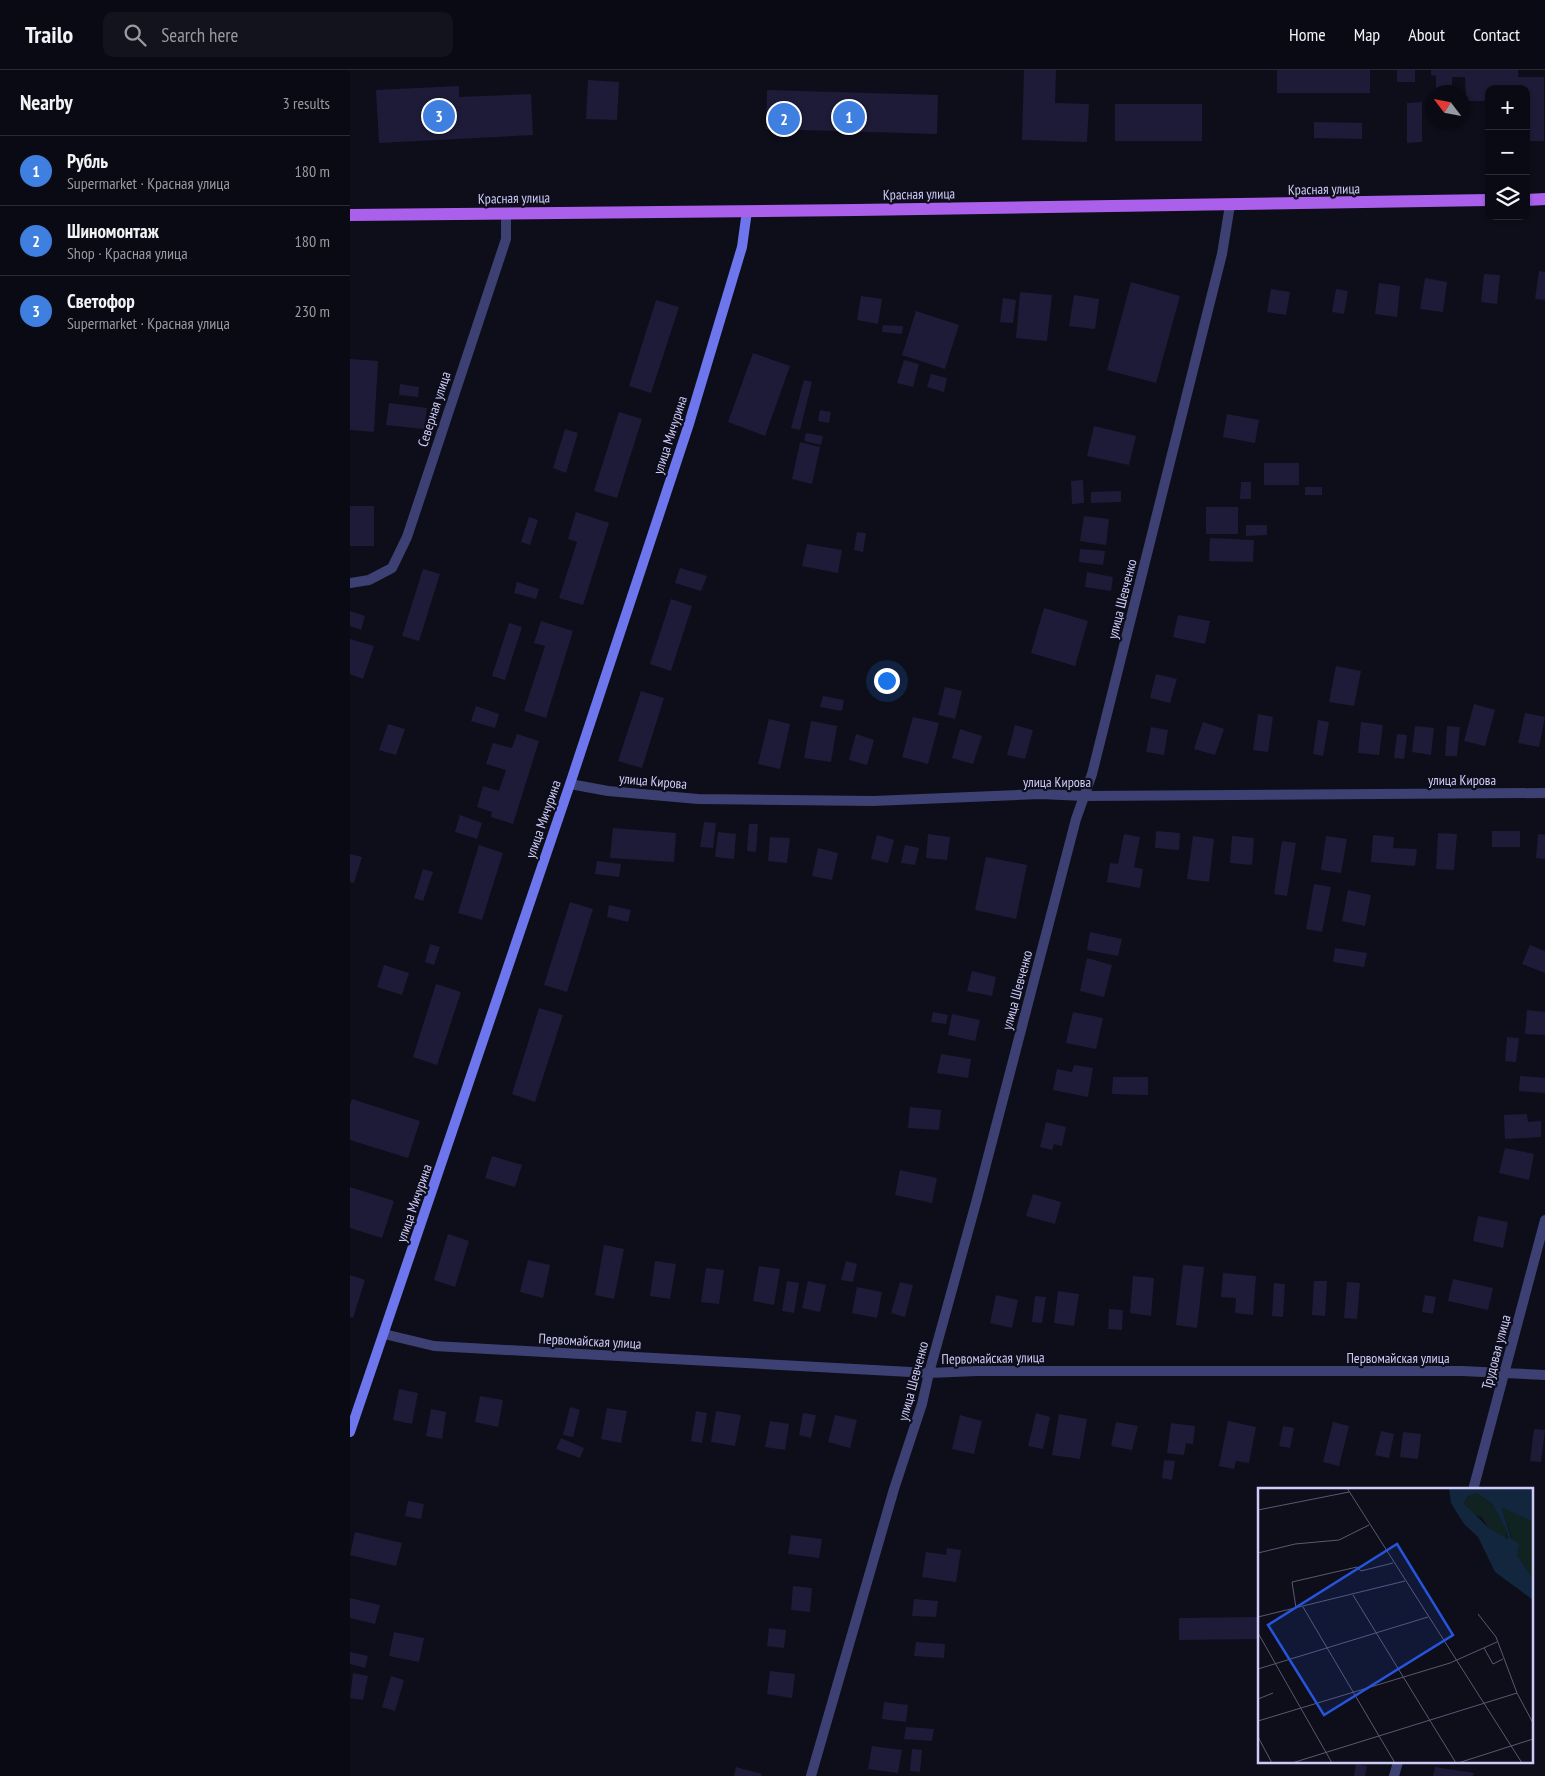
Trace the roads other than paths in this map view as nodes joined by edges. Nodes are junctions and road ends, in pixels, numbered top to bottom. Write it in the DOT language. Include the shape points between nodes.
graph roads {
  1 [pos="1545,199"];
  2 [pos="1485,200"];
  3 [pos="1530,200"];
  4 [pos="1230,205"];
  5 [pos="747,211"];
  6 [pos="506,213"];
  7 [pos="350,215"];
  8 [pos="350,583"];
  9 [pos="570,784"];
  10 [pos="1545,793"];
  11 [pos="1084,796"];
  12 [pos="1545,1220"];
  13 [pos="384,1334"];
  14 [pos="929,1373"];
  15 [pos="1505,1373"];
  16 [pos="1545,1375"];
  17 [pos="354,1411"];
  18 [pos="350,1432"];
  19 [pos="1474,1488"];
  20 [pos="811,1776"];
  1 -- 3 [label="main road"];
  2 -- 4 [label="main road, Красная улица"];
  4 -- 5 [label="main road, Красная улица"];
  4 -- 11 [label="street, улица Шевченко" via="1220,264"];
  5 -- 6 [label="main road, Красная улица"];
  5 -- 9 [label="street, улица Мичурина" via="742,247 688,427"];
  6 -- 7 [label="main road, Красная улица"];
  6 -- 8 [label="street, Северная улица" via="506,239 407,537 392,568 369,580"];
  9 -- 11 [label="street, улица Кирова" via="608,791 698,799 873,801 1040,794"];
  9 -- 13 [label="street, улица Мичурина"];
  10 -- 11 [label="street, улица Кирова"];
  11 -- 14 [label="street, улица Шевченко"];
  12 -- 15 [label="street, Трудовая улица"];
  13 -- 14 [label="street, Первомайская улица" via="434,1346"];
  13 -- 17 [label="street, улица Мичурина"];
  14 -- 15 [label="street, Первомайская улица"];
  14 -- 20 [label="street, улица Шевченко"];
  15 -- 16 [label="street, Первомайская улица"];
  15 -- 19 [label="street, Трудовая улица"];
  17 -- 18 [label="street, улица Мичурина"];
}
